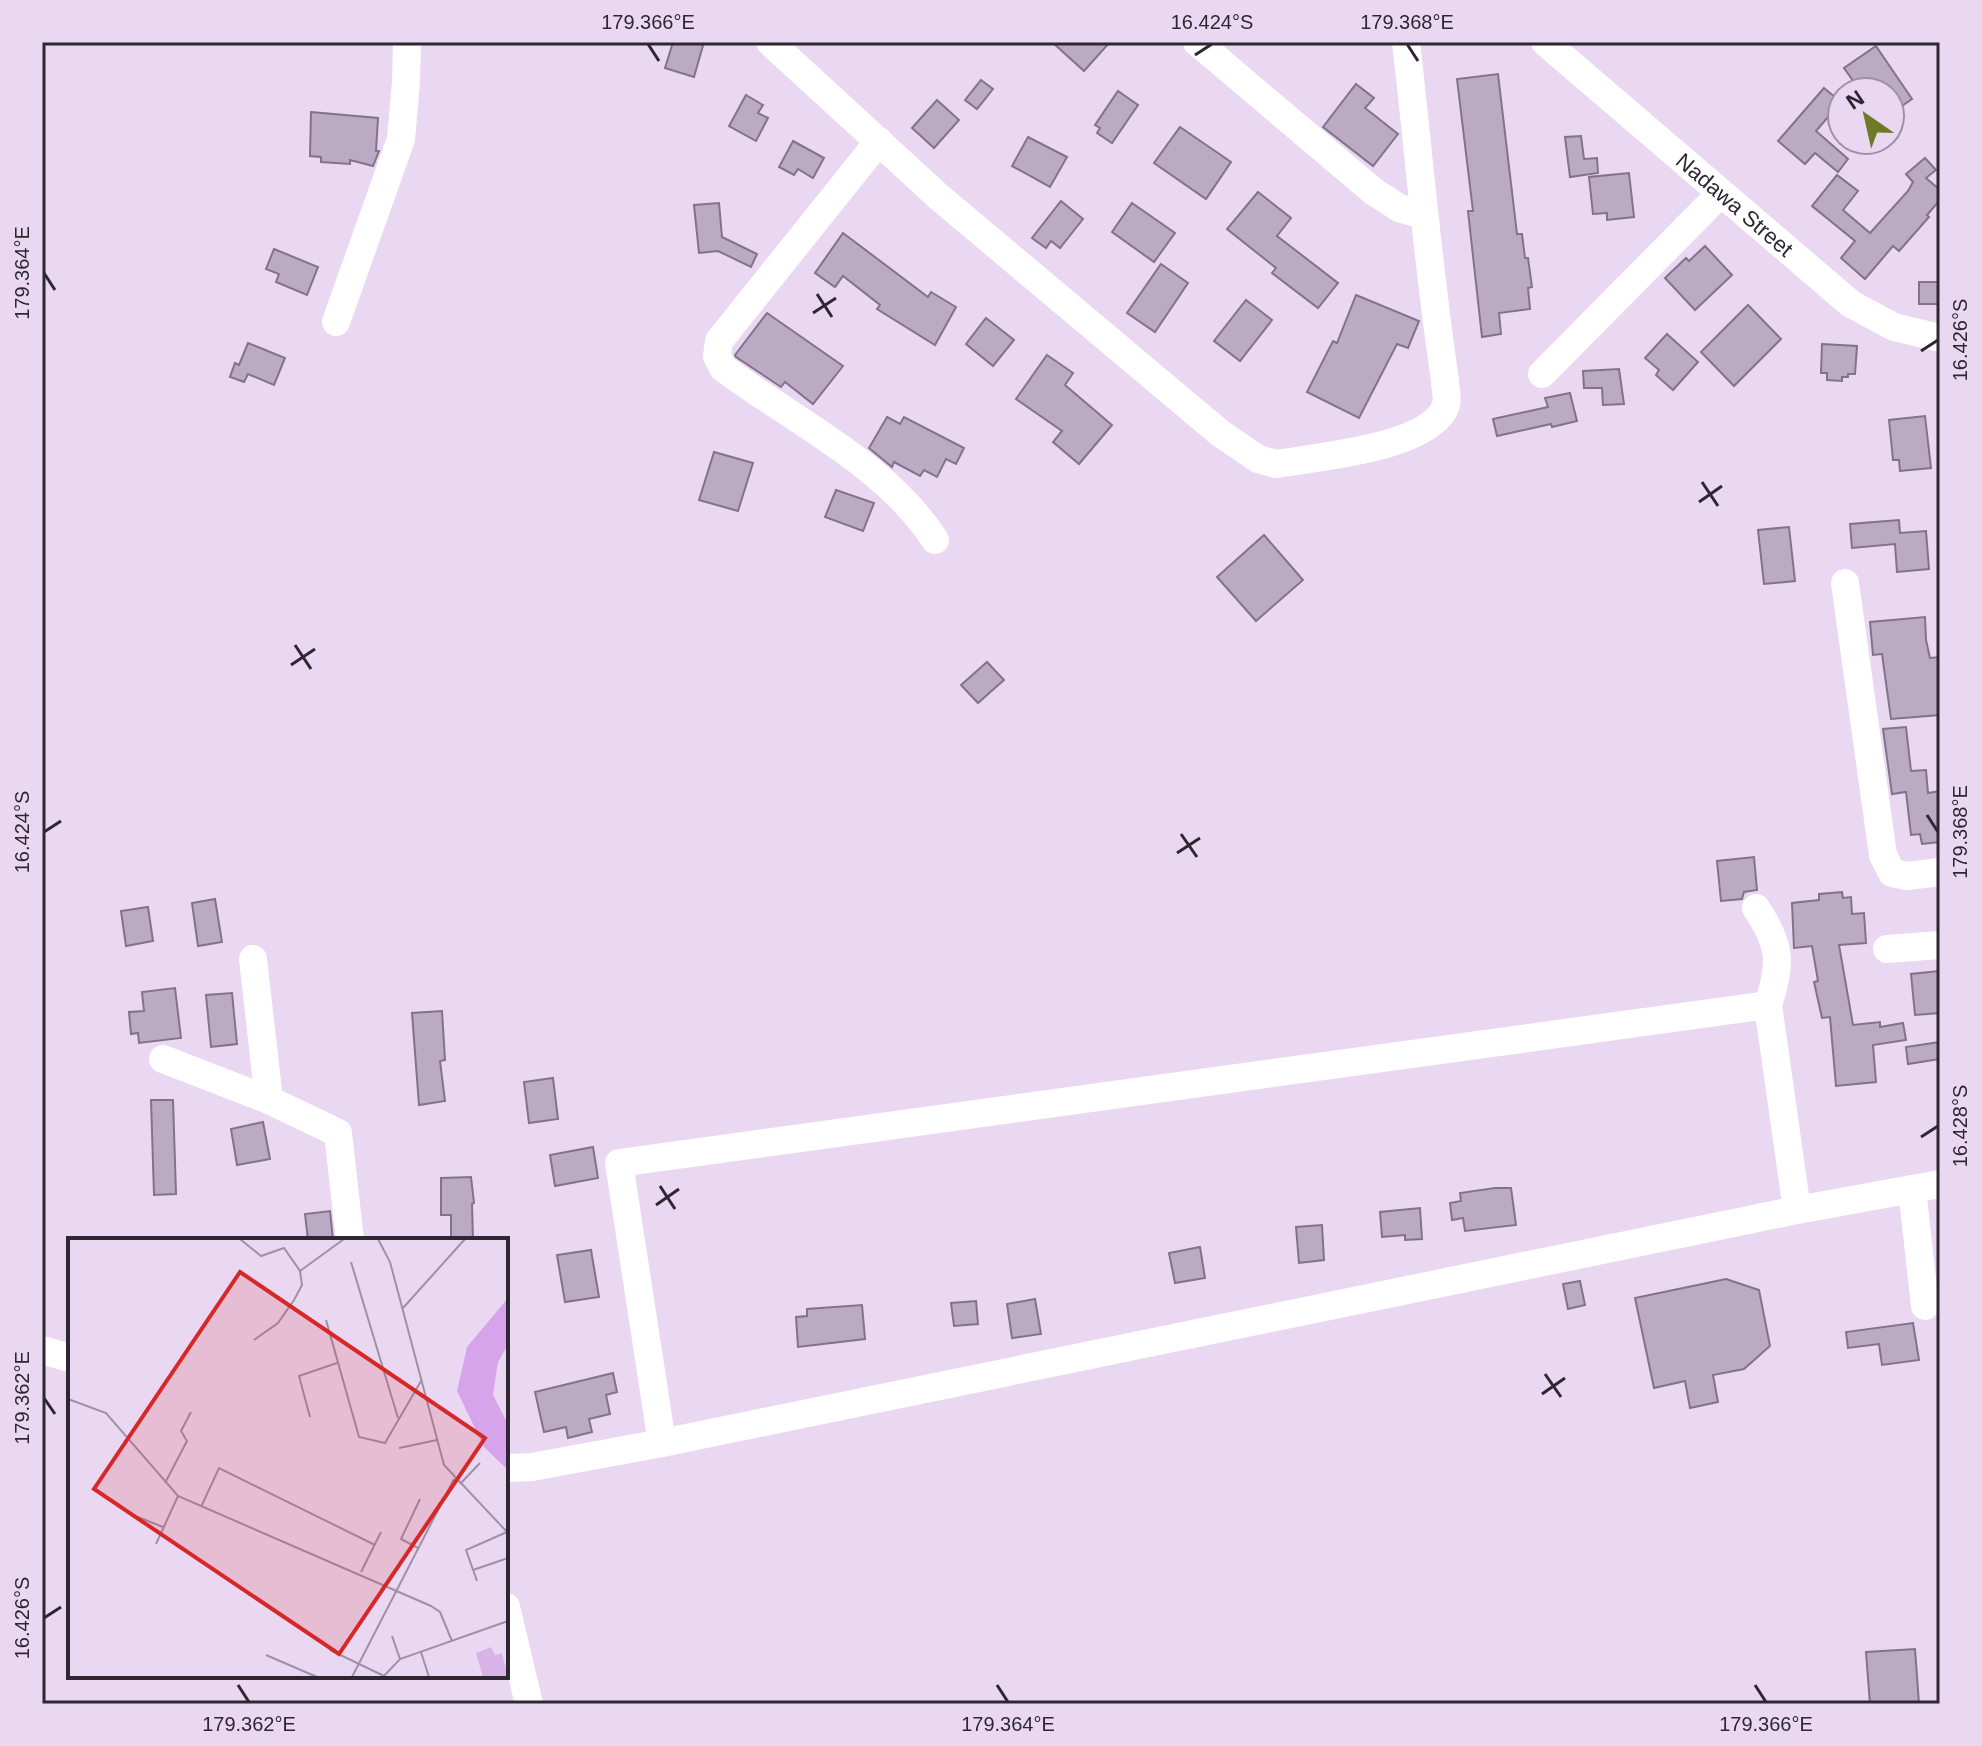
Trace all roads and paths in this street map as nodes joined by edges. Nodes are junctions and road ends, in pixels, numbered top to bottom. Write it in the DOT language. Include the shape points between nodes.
graph roads {
  1 [pos="407,42"];
  2 [pos="770,42"];
  3 [pos="1197,42"];
  4 [pos="1406,42"];
  5 [pos="1545,42"];
  6 [pos="879,141"];
  7 [pos="1721,193"];
  8 [pos="1423,215"];
  9 [pos="336,322"];
  10 [pos="1940,338"];
  11 [pos="1542,374"];
  12 [pos="935,540"];
  13 [pos="1845,583"];
  14 [pos="1940,872"];
  15 [pos="1756,908"];
  16 [pos="1940,945"];
  17 [pos="1887,949"];
  18 [pos="253,959"];
  19 [pos="1768,1005"];
  20 [pos="163,1059"];
  21 [pos="269,1100"];
  22 [pos="1926,1187"];
  23 [pos="1797,1210"];
  24 [pos="350,1238"];
  25 [pos="1925,1306"];
  26 [pos="42,1350"];
  27 [pos="68,1357"];
  28 [pos="662,1443"];
  29 [pos="508,1468"];
  30 [pos="508,1621"];
  31 [pos="520,1702"];
  1 -- 9 [label="street" via="401,139"];
  2 -- 6 [label="street"];
  3 -- 8 [label="street" via="1373,191 1399,208"];
  4 -- 8 [label="street"];
  5 -- 7 [label="street, Nadawa Street"];
  6 -- 8 [label="street" via="1220,433 1258,459 1276,464 1400,442 1430,428 1446,405"];
  6 -- 12 [label="street" via="719,341 717,356 723,368 878,477"];
  7 -- 10 [label="street, Nadawa Street" via="1851,304 1894,327"];
  7 -- 11 [label="street"];
  13 -- 14 [label="street" via="1883,855 1892,873"];
  15 -- 19 [label="street" via="1772,932 1777,957"];
  16 -- 17 [label="street"];
  18 -- 21 [label="street"];
  19 -- 23 [label="street"];
  19 -- 28 [label="street" via="619,1163"];
  20 -- 21 [label="street"];
  21 -- 24 [label="street" via="338,1133"];
  22 -- 23 [label="street"];
  22 -- 25 [label="street"];
  23 -- 28 [label="street"];
  26 -- 27 [label="street"];
  28 -- 29 [label="street"];
  30 -- 31 [label="street"];
}
